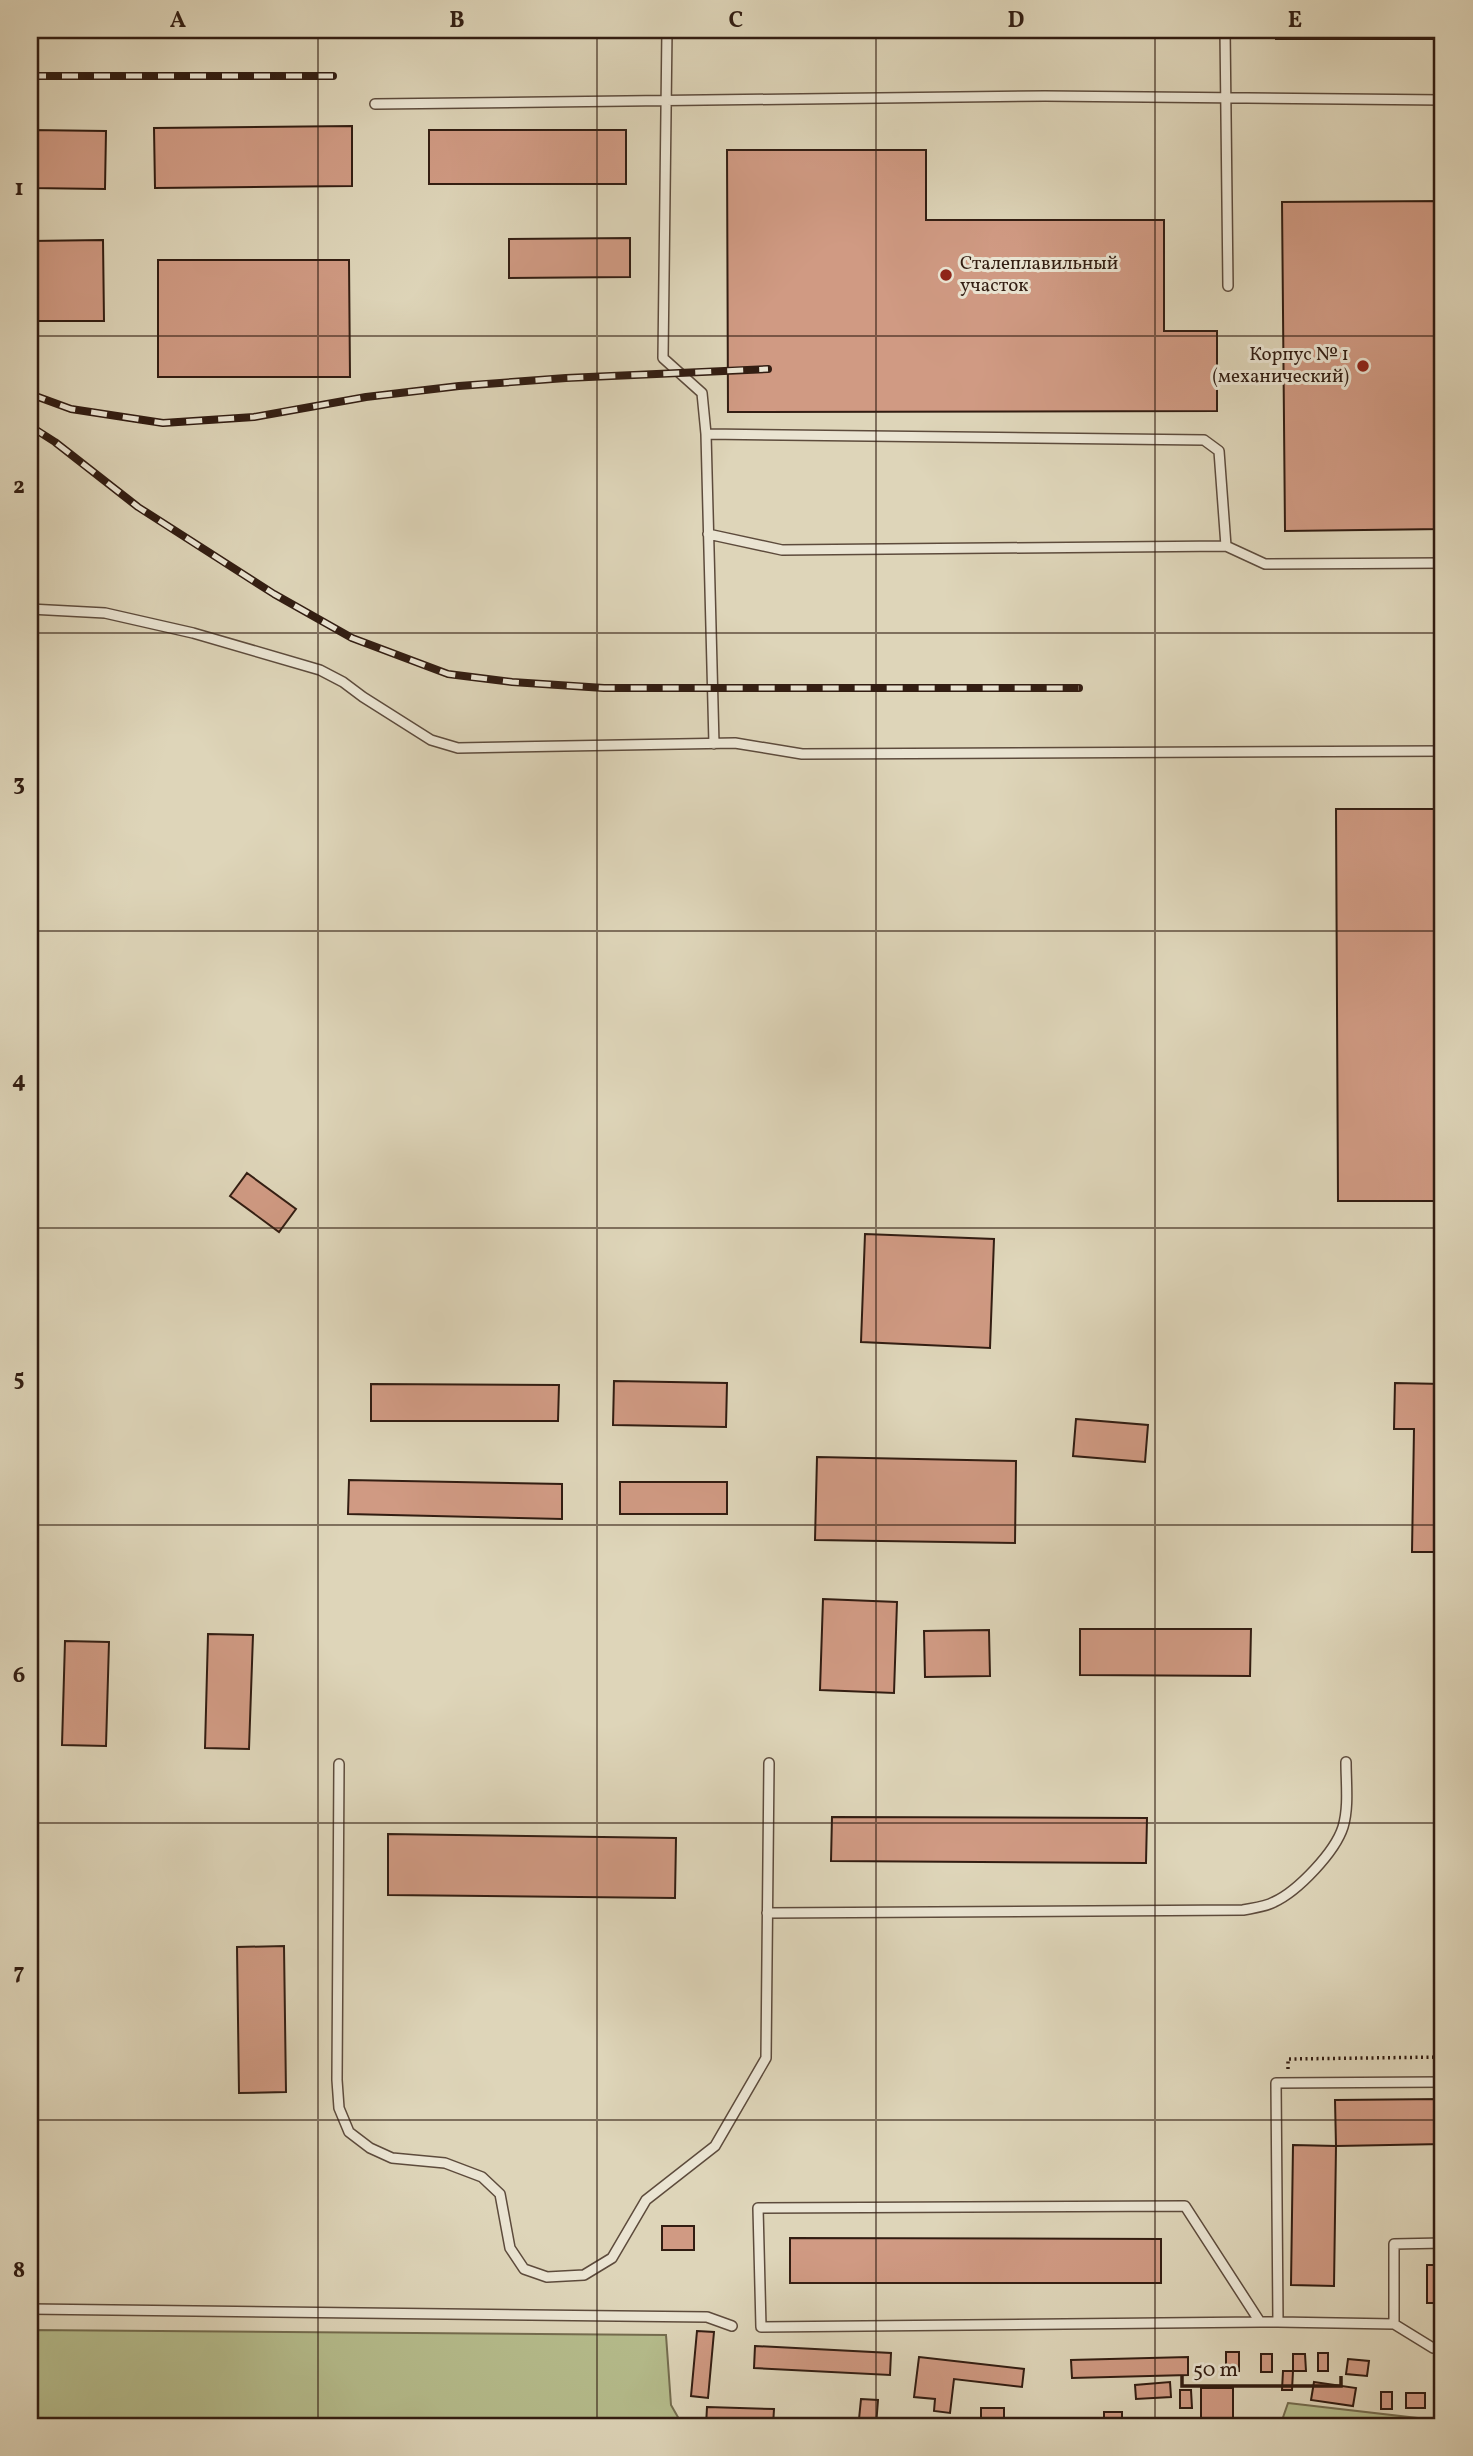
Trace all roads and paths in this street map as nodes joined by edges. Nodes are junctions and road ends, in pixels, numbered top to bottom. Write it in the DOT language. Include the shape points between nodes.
graph roads {
  1 [pos="667,30"];
  2 [pos="1225,30"];
  3 [pos="1227,99"];
  4 [pos="666,100"];
  5 [pos="1443,100"];
  6 [pos="375,104"];
  7 [pos="1228,286"];
  8 [pos="706,434"];
  9 [pos="708,534"];
  10 [pos="1226,546"];
  11 [pos="1443,563"];
  12 [pos="30,610"];
  13 [pos="714,744"];
  14 [pos="1443,751"];
  15 [pos="1346,1762"];
  16 [pos="769,1763"];
  17 [pos="339,1764"];
  18 [pos="767,1913"];
  19 [pos="1443,2057"];
  20 [pos="1443,2082"];
  21 [pos="1287,2083"];
  22 [pos="1443,2243"];
  23 [pos="30,2309"];
  24 [pos="1260,2322"];
  25 [pos="1278,2322"];
  26 [pos="1394,2323"];
  27 [pos="732,2326"];
  28 [pos="1443,2348"];
  1 -- 4 [label="lane"];
  2 -- 3 [label="lane"];
  3 -- 4 [label="lane"];
  3 -- 5 [label="lane"];
  3 -- 7 [label="lane"];
  4 -- 6 [label="lane"];
  4 -- 8 [label="lane" via="663,358 702,393"];
  8 -- 9 [label="lane"];
  8 -- 10 [label="lane" via="1204,440 1219,451"];
  9 -- 10 [label="lane" via="782,550"];
  9 -- 13 [label="lane"];
  10 -- 11 [label="lane" via="1265,564"];
  12 -- 13 [label="lane" via="105,613 320,670 431,740 458,748"];
  13 -- 14 [label="lane" via="802,754"];
  15 -- 18 [label="lane" via="1343,1828 1327,1857 1303,1881 1264,1905 1243,1910"];
  16 -- 18 [label="lane"];
  17 -- 18 [label="lane" via="339,2108 349,2132 370,2148 392,2158 445,2163 482,2177 500,2194 510,2248 524,2269 547,2277 584,2275 612,2258 646,2200 715,2146 766,2058"];
  19 -- 21 [label="path" via="1287,2059"];
  20 -- 21 [label="lane"];
  21 -- 25 [label="lane" via="1276,2083"];
  22 -- 26 [label="lane" via="1394,2244"];
  23 -- 27 [label="lane" via="707,2317"];
  24 -- 24 [label="lane" via="761,2327 758,2208 1185,2206"];
  24 -- 25 [label="lane"];
  25 -- 26 [label="lane"];
  26 -- 28 [label="lane" via="1433,2348"];
}
